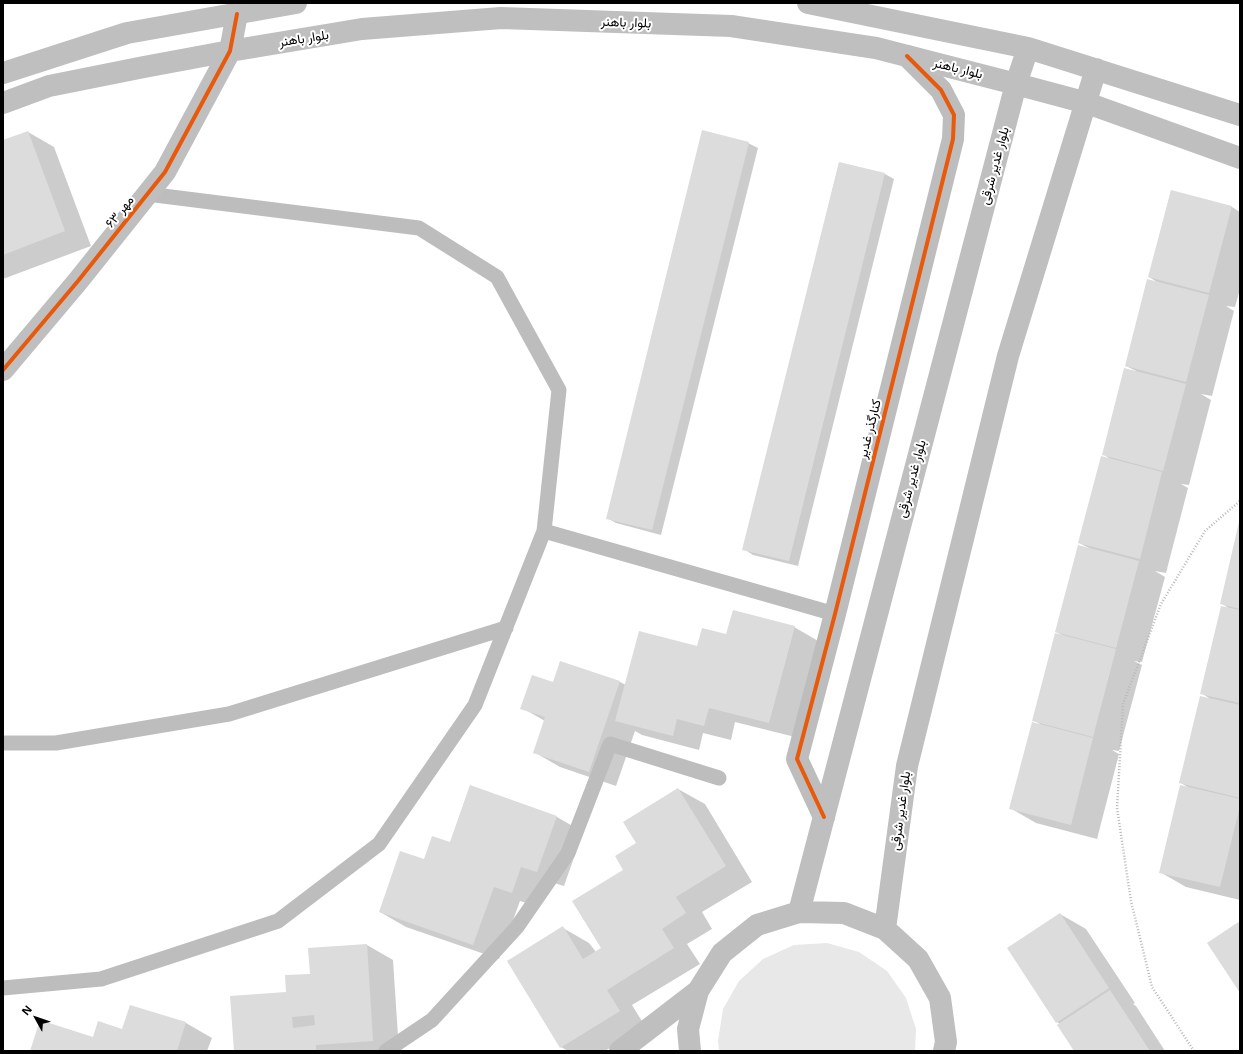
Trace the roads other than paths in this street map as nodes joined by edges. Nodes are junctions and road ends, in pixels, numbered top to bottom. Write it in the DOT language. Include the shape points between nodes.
graph roads {
  1 [pos="296,3"];
  2 [pos="808,3"];
  3 [pos="237,14"];
  4 [pos="1028,48"];
  5 [pos="230,50"];
  6 [pos="907,56"];
  7 [pos="1096,69"];
  8 [pos="3,73"];
  9 [pos="1016,84"];
  10 [pos="3,103"];
  11 [pos="1087,103"];
  12 [pos="1240,115"];
  13 [pos="1240,158"];
  14 [pos="147,194"];
  15 [pos="3,370"];
  16 [pos="544,531"];
  17 [pos="835,614"];
  18 [pos="506,628"];
  19 [pos="3,743"];
  20 [pos="719,778"];
  21 [pos="824,817"];
  22 [pos="799,912"];
  23 [pos="885,929"];
  24 [pos="3,988"];
  25 [pos="698,991"];
  26 [pos="948,1048"];
  27 [pos="386,1051"];
  28 [pos="620,1051"];
  29 [pos="690,1051"];
  1 -- 3 [label="main road"];
  2 -- 4 [label="main road"];
  3 -- 5 [label="main road, مهر ۶۳"];
  3 -- 8 [label="main road" via="128,34"];
  4 -- 7 [label="main road"];
  4 -- 9 [label="main road, بلوار غدیر شرقی"];
  5 -- 6 [label="main road, بلوار باهنر" via="362,30 501,18 731,26 876,48"];
  5 -- 10 [label="main road, بلوار باهنر" via="49,86"];
  5 -- 14 [label="main road, مهر ۶۳" via="165,172"];
  6 -- 9 [label="main road, بلوار باهنر"];
  6 -- 17 [label="street, کنارگذر غدیر" via="941,90 954,115 953,139"];
  7 -- 11 [label="main road, بلوار غدیر شرقی"];
  7 -- 12 [label="main road"];
  9 -- 11 [label="main road, بلوار باهنر"];
  9 -- 21 [label="main road, بلوار غدیر شرقی"];
  11 -- 13 [label="main road, بلوار باهنر"];
  11 -- 23 [label="main road, بلوار غدیر شرقی" via="1008,356 907,766"];
  14 -- 15 [label="main road, مهر ۶۳"];
  14 -- 16 [label="lane" via="419,228 497,277 558,390"];
  16 -- 17 [label="lane"];
  16 -- 18 [label="lane"];
  17 -- 21 [label="street, کنارگذر غدیر" via="797,759"];
  18 -- 19 [label="lane" via="229,714 56,743"];
  18 -- 24 [label="lane" via="475,706 379,844 278,921 101,980"];
  20 -- 27 [label="lane" via="610,744 568,853 517,927 432,1020"];
  21 -- 22 [label="main road, بلوار غدیر شرقی"];
  22 -- 23 [label="main road" via="844,913"];
  22 -- 25 [label="main road" via="751,930 722,953"];
  23 -- 26 [label="main road" via="918,959 940,998"];
  25 -- 28 [label="main road"];
  25 -- 29 [label="main road" via="688,1030"];
}
